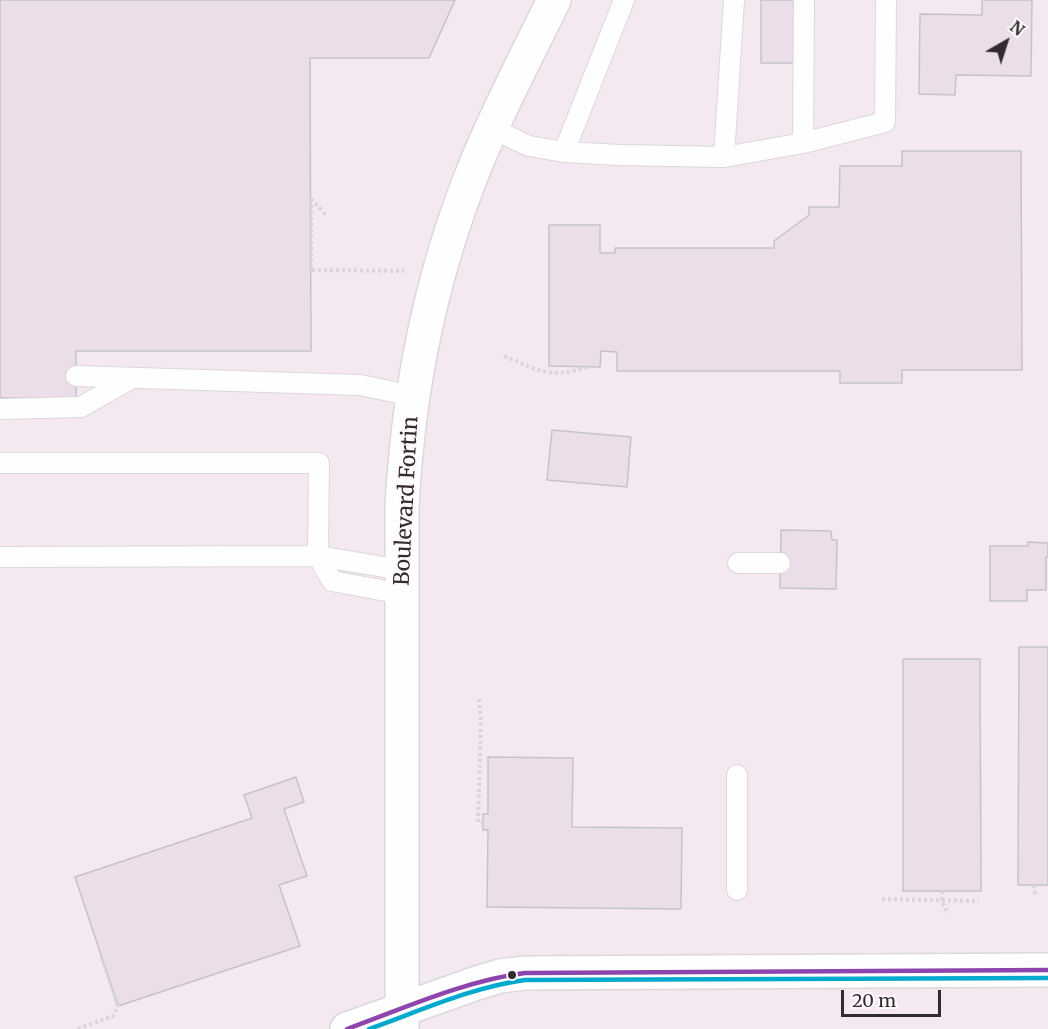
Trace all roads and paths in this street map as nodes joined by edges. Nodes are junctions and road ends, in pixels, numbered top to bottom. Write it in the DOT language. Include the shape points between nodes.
graph roads {
  1 [pos="554,0"];
  2 [pos="624,0"];
  3 [pos="734,0"];
  4 [pos="804,0"];
  5 [pos="886,0"];
  6 [pos="491,128"];
  7 [pos="803,143"];
  8 [pos="564,152"];
  9 [pos="724,157"];
  10 [pos="327,216"];
  11 [pos="404,271"];
  12 [pos="504,356"];
  13 [pos="588,367"];
  14 [pos="76,376"];
  15 [pos="132,378"];
  16 [pos="413,396"];
  17 [pos="0,409"];
  18 [pos="0,463"];
  19 [pos="318,556"];
  20 [pos="0,557"];
  21 [pos="738,563"];
  22 [pos="780,563"];
  23 [pos="402,582"];
  24 [pos="479,699"];
  25 [pos="737,774"];
  26 [pos="483,822"];
  27 [pos="1034,885"];
  28 [pos="737,890"];
  29 [pos="942,891"];
  30 [pos="1035,894"];
  31 [pos="882,899"];
  32 [pos="942,900"];
  33 [pos="979,901"];
  34 [pos="948,914"];
  35 [pos="101,956"];
  36 [pos="1048,970"];
  37 [pos="402,1020"];
  38 [pos="78,1029"];
  39 [pos="347,1029"];
  1 -- 6 [label="street, Boulevard Fortin"];
  2 -- 8 [label="lane"];
  3 -- 9 [label="lane"];
  4 -- 7 [label="lane"];
  5 -- 7 [label="lane" via="885,122"];
  6 -- 8 [label="lane" via="529,146"];
  6 -- 16 [label="street, Boulevard Fortin" via="463,197 438,279"];
  7 -- 9 [label="lane"];
  8 -- 9 [label="lane"];
  10 -- 11 [label="path" via="310,199 311,270"];
  12 -- 13 [label="path" via="547,374"];
  14 -- 15 [label="lane"];
  15 -- 16 [label="lane" via="360,385"];
  15 -- 17 [label="lane" via="81,407"];
  16 -- 23 [label="street, Boulevard Fortin" via="405,465"];
  18 -- 19 [label="lane" via="319,463"];
  19 -- 20 [label="lane"];
  19 -- 23 [label="lane" via="332,581"];
  21 -- 22 [label="lane"];
  23 -- 37 [label="street, Boulevard Fortin"];
  24 -- 26 [label="path" via="478,822"];
  25 -- 28 [label="lane"];
  27 -- 30 [label="path"];
  29 -- 32 [label="path"];
  31 -- 32 [label="path"];
  32 -- 33 [label="path"];
  32 -- 34 [label="path"];
  35 -- 38 [label="path" via="118,1006 113,1016"];
  36 -- 37 [label="street" via="549,972 500,976"];
  37 -- 39 [label="street"];
}
